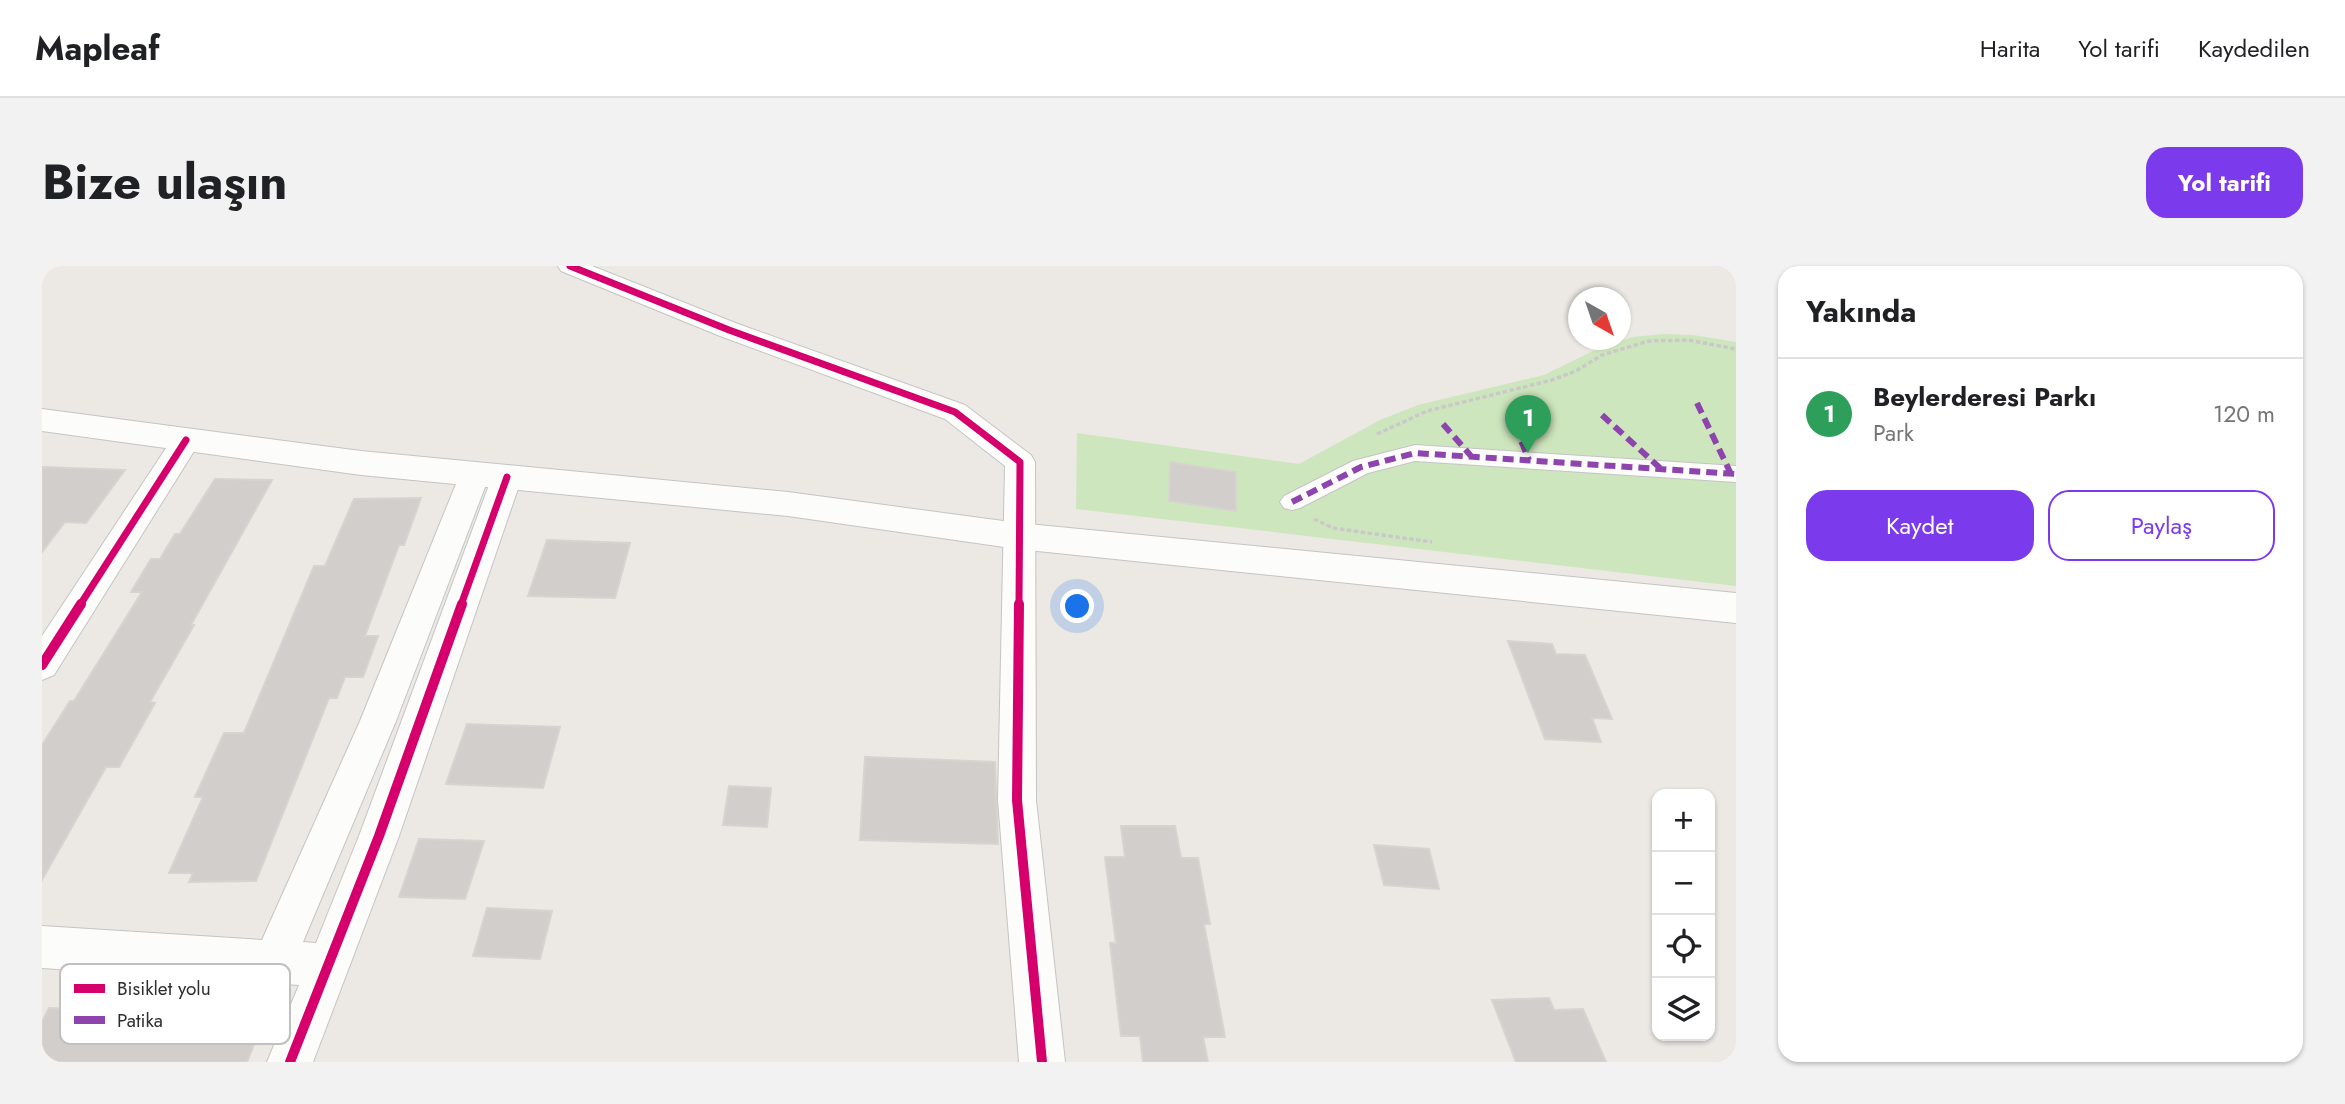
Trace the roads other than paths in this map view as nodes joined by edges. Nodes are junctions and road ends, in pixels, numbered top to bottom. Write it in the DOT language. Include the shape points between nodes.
graph roads {
  1 [pos="570,266"];
  2 [pos="42,420"];
  3 [pos="186,439"];
  4 [pos="1736,474"];
  5 [pos="491,475"];
  6 [pos="1292,502"];
  7 [pos="1018,536"];
  8 [pos="1736,608"];
  9 [pos="42,665"];
  10 [pos="42,947"];
  11 [pos="274,961"];
  12 [pos="328,965"];
  13 [pos="290,1062"];
  14 [pos="1042,1062"];
  1 -- 7 [label="street" via="955,412 1020,462"];
  2 -- 3 [label="main road"];
  3 -- 5 [label="main road"];
  3 -- 9 [label="street"];
  4 -- 6 [label="street" via="1415,453 1361,467"];
  5 -- 7 [label="main road" via="788,504"];
  5 -- 11 [label="street"];
  5 -- 12 [label="street" via="379,836"];
  7 -- 8 [label="main road"];
  7 -- 14 [label="street" via="1017,800"];
  10 -- 11 [label="street"];
  11 -- 12 [label="street"];
  12 -- 13 [label="street"];
}
